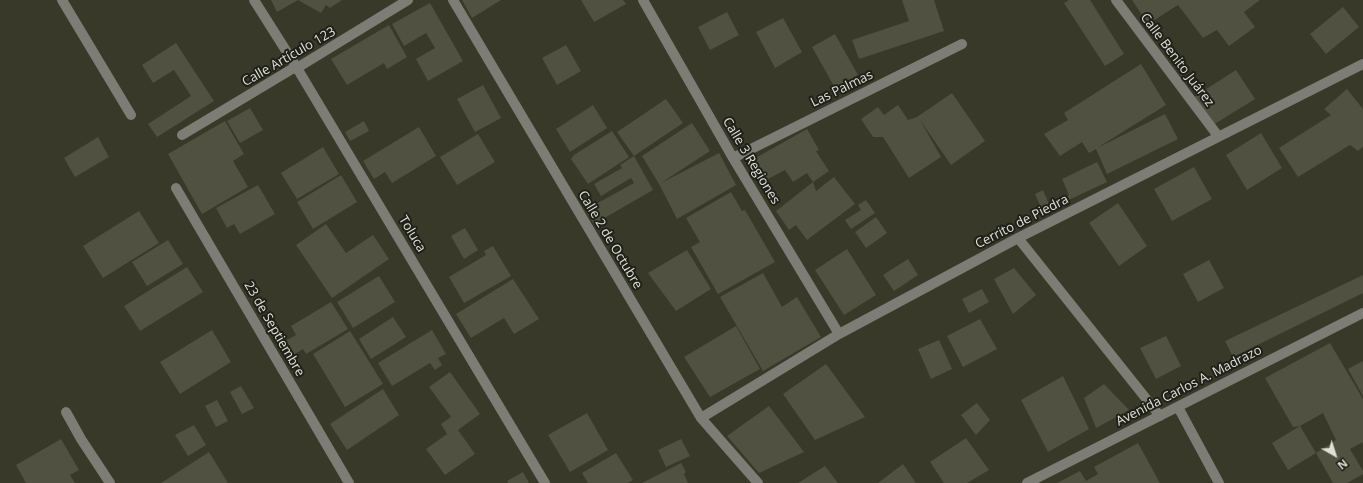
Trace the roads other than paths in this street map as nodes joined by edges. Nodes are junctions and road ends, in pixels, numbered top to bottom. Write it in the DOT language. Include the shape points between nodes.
graph roads {
  1 [pos="62,0"];
  2 [pos="254,0"];
  3 [pos="408,0"];
  4 [pos="453,0"];
  5 [pos="643,0"];
  6 [pos="1116,0"];
  7 [pos="962,44"];
  8 [pos="297,68"];
  9 [pos="1361,68"];
  10 [pos="131,115"];
  11 [pos="182,136"];
  12 [pos="1218,136"];
  13 [pos="733,158"];
  14 [pos="176,188"];
  15 [pos="1018,238"];
  16 [pos="1363,313"];
  17 [pos="839,334"];
  18 [pos="1178,407"];
  19 [pos="66,412"];
  20 [pos="1160,416"];
  21 [pos="701,418"];
  22 [pos="110,483"];
  23 [pos="349,483"];
  24 [pos="545,483"];
  25 [pos="758,483"];
  26 [pos="1027,483"];
  27 [pos="1219,483"];
  1 -- 10 [label="street"];
  2 -- 8 [label="street, Toluca"];
  3 -- 8 [label="street, Calle Artículo 123"];
  4 -- 21 [label="street, Calle 2 de Octubre"];
  5 -- 13 [label="street, Calle 3 Regiones"];
  6 -- 12 [label="street, Calle Benito Juárez"];
  7 -- 13 [label="street, Las Palmas"];
  8 -- 11 [label="street, Calle Artículo 123"];
  8 -- 24 [label="street, Toluca"];
  9 -- 12 [label="street, Cerrito de Piedra"];
  12 -- 15 [label="street, Cerrito de Piedra"];
  13 -- 17 [label="street, Calle 3 Regiones"];
  14 -- 23 [label="street, 23 de Septiembre"];
  15 -- 17 [label="street, Cerrito de Piedra"];
  15 -- 20 [label="street"];
  16 -- 18 [label="street, Avenida Carlos A. Madrazo"];
  17 -- 21 [label="street, Cerrito de Piedra"];
  18 -- 20 [label="street, Avenida Carlos A. Madrazo"];
  18 -- 27 [label="street"];
  19 -- 22 [label="street"];
  20 -- 26 [label="street, Avenida Carlos A. Madrazo"];
  21 -- 25 [label="street, Calle 2 de Octubre"];
}
